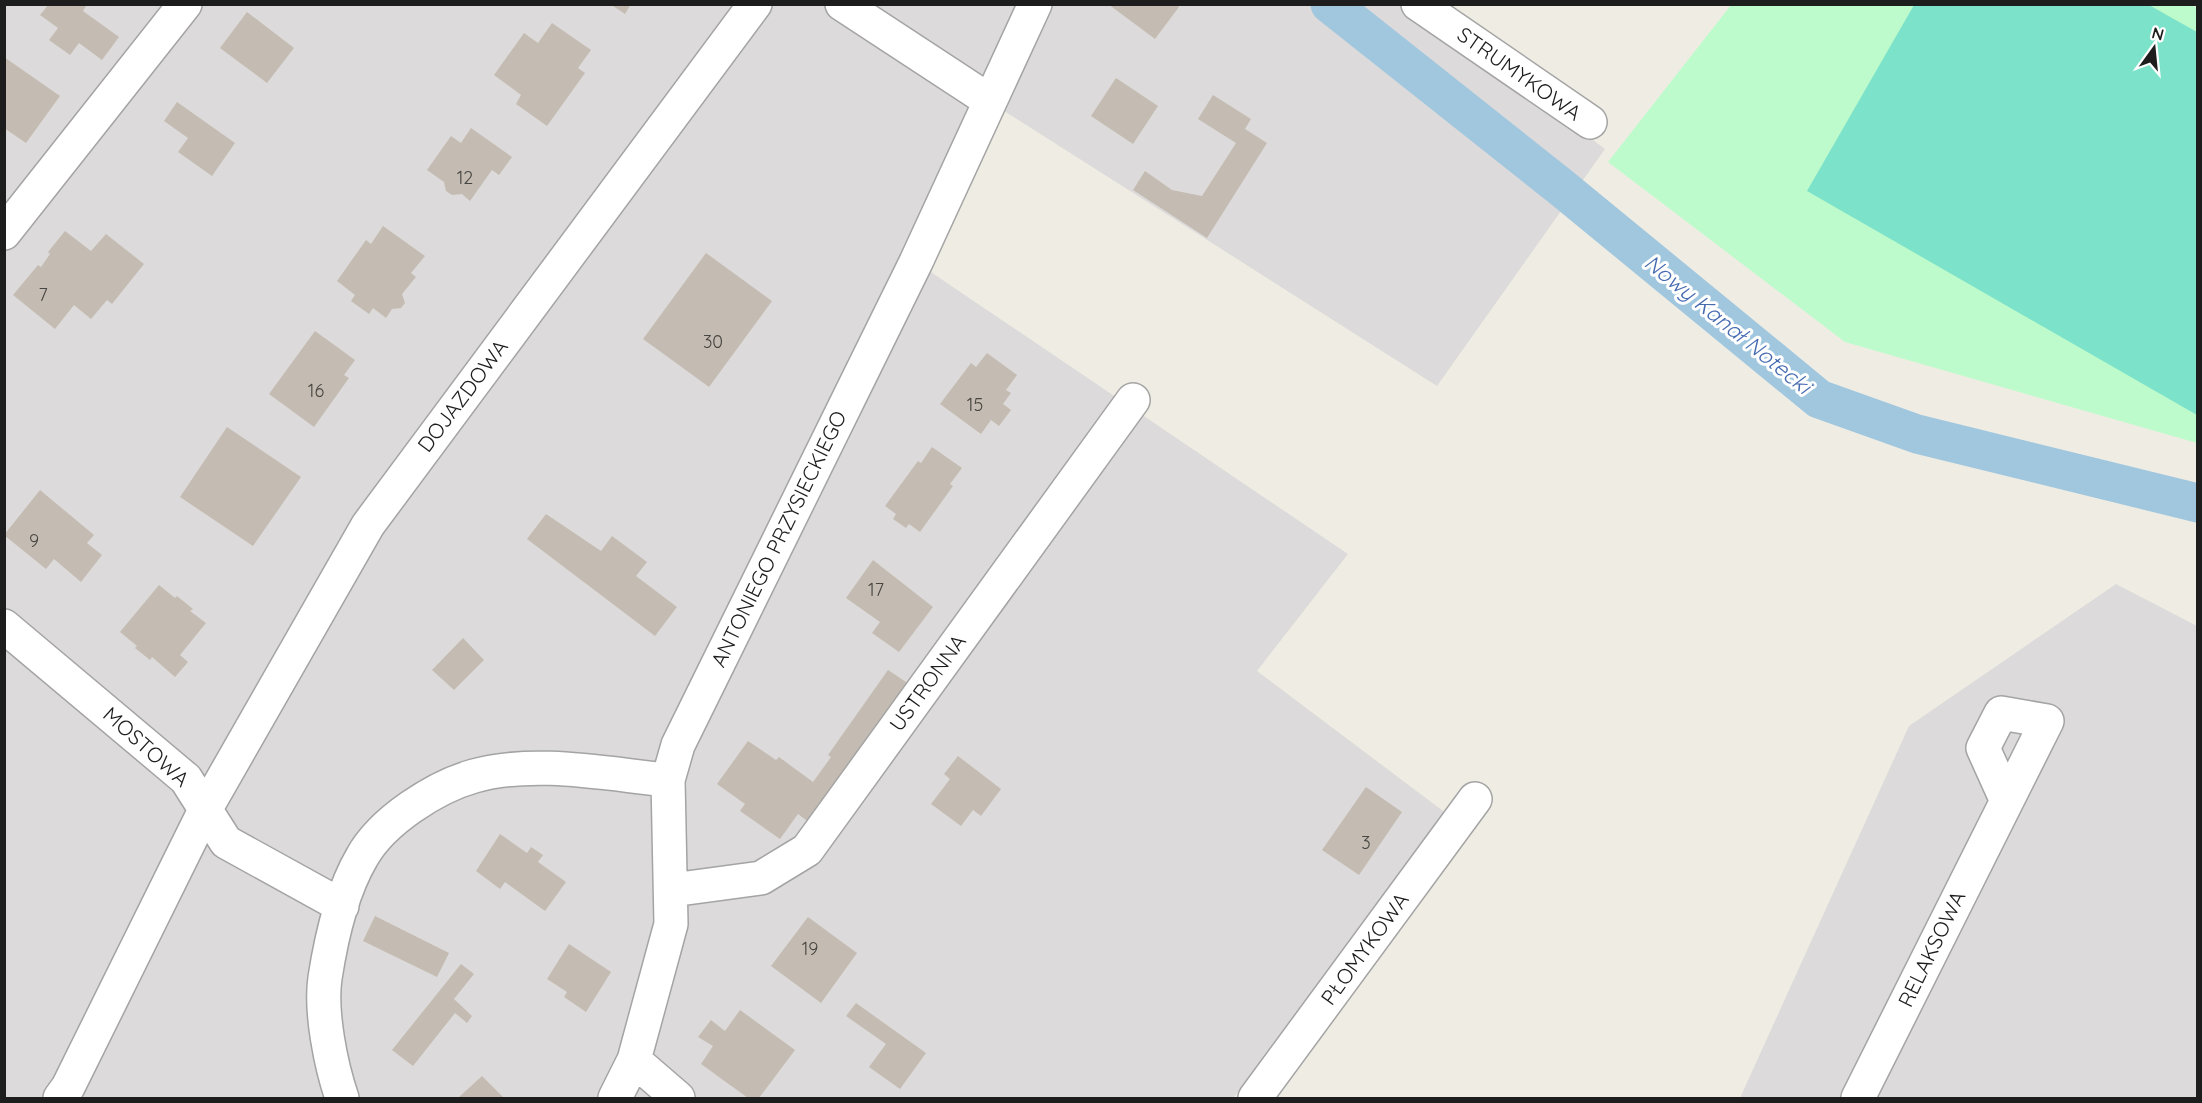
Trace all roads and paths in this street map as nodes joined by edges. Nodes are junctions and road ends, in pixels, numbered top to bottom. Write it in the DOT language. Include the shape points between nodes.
graph roads {
  1 [pos="185,4"];
  2 [pos="755,4"];
  3 [pos="842,4"];
  4 [pos="1035,4"];
  5 [pos="1418,4"];
  6 [pos="990,101"];
  7 [pos="1590,123"];
  8 [pos="4,233"];
  9 [pos="1132,400"];
  10 [pos="4,626"];
  11 [pos="668,780"];
  12 [pos="1475,799"];
  13 [pos="2006,799"];
  14 [pos="205,810"];
  15 [pos="672,890"];
  16 [pos="342,906"];
  17 [pos="634,1060"];
  18 [pos="60,1098"];
  19 [pos="342,1098"];
  20 [pos="615,1098"];
  21 [pos="678,1098"];
  22 [pos="1255,1098"];
  23 [pos="1858,1098"];
  1 -- 8 [label="street"];
  2 -- 14 [label="street, DOJAZDOWA" via="368,525"];
  3 -- 6 [label="street"];
  4 -- 6 [label="street, ANTONIEGO PRZYSIECKIEGO"];
  5 -- 7 [label="street, STRUMYKOWA"];
  6 -- 11 [label="street, ANTONIEGO PRZYSIECKIEGO" via="916,262 694,710"];
  9 -- 15 [label="street, USTRONNA" via="807,850 761,878"];
  10 -- 14 [label="street, MOSTOWA" via="165,760 186,780"];
  11 -- 15 [label="street, ANTONIEGO PRZYSIECKIEGO"];
  11 -- 16 [label="street" via="525,769 455,783 400,814 362,856"];
  12 -- 22 [label="street, PŁOMYKOWA"];
  13 -- 23 [label="street, RELAKSOWA"];
  14 -- 16 [label="street, MOSTOWA" via="226,842"];
  14 -- 18 [label="street, DOJAZDOWA"];
  15 -- 17 [label="street, ANTONIEGO PRZYSIECKIEGO" via="671,924"];
  16 -- 19 [label="street" via="325,979 325,1004"];
  17 -- 20 [label="street, ANTONIEGO PRZYSIECKIEGO"];
  17 -- 21 [label="street"];
}
